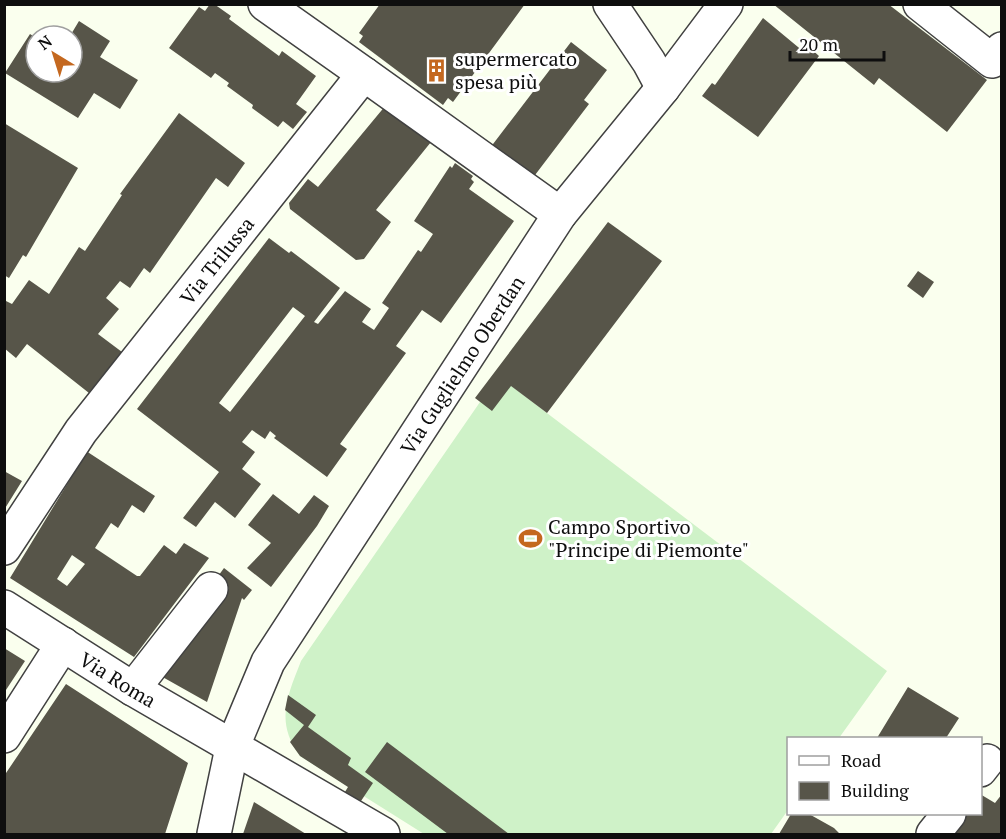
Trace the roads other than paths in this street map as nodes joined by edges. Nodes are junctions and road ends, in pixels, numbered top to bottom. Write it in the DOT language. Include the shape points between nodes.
graph roads {
  1 [pos="265,4"];
  2 [pos="610,4"];
  3 [pos="726,4"];
  4 [pos="920,4"];
  5 [pos="1002,49"];
  6 [pos="364,74"];
  7 [pos="663,88"];
  8 [pos="560,214"];
  9 [pos="4,548"];
  10 [pos="211,589"];
  11 [pos="4,608"];
  12 [pos="63,644"];
  13 [pos="134,689"];
  14 [pos="4,736"];
  15 [pos="232,748"];
  16 [pos="947,815"];
  17 [pos="213,834"];
  18 [pos="383,834"];
  19 [pos="933,834"];
  1 -- 6 [label="street"];
  2 -- 7 [label="street"];
  3 -- 7 [label="street, Via Guglielmo Oberdan"];
  4 -- 5 [label="street" via="992,61"];
  6 -- 8 [label="street"];
  6 -- 9 [label="street, Via Trilussa" via="81,431"];
  7 -- 8 [label="street, Via Guglielmo Oberdan"];
  8 -- 15 [label="street, Via Guglielmo Oberdan" via="268,662"];
  10 -- 13 [label="street"];
  11 -- 12 [label="street, Via Roma"];
  12 -- 13 [label="street, Via Roma"];
  12 -- 14 [label="street"];
  13 -- 15 [label="street, Via Roma"];
  15 -- 17 [label="street, Via Guglielmo Oberdan"];
  15 -- 18 [label="street, Via Roma"];
  16 -- 19 [label="street"];
}
